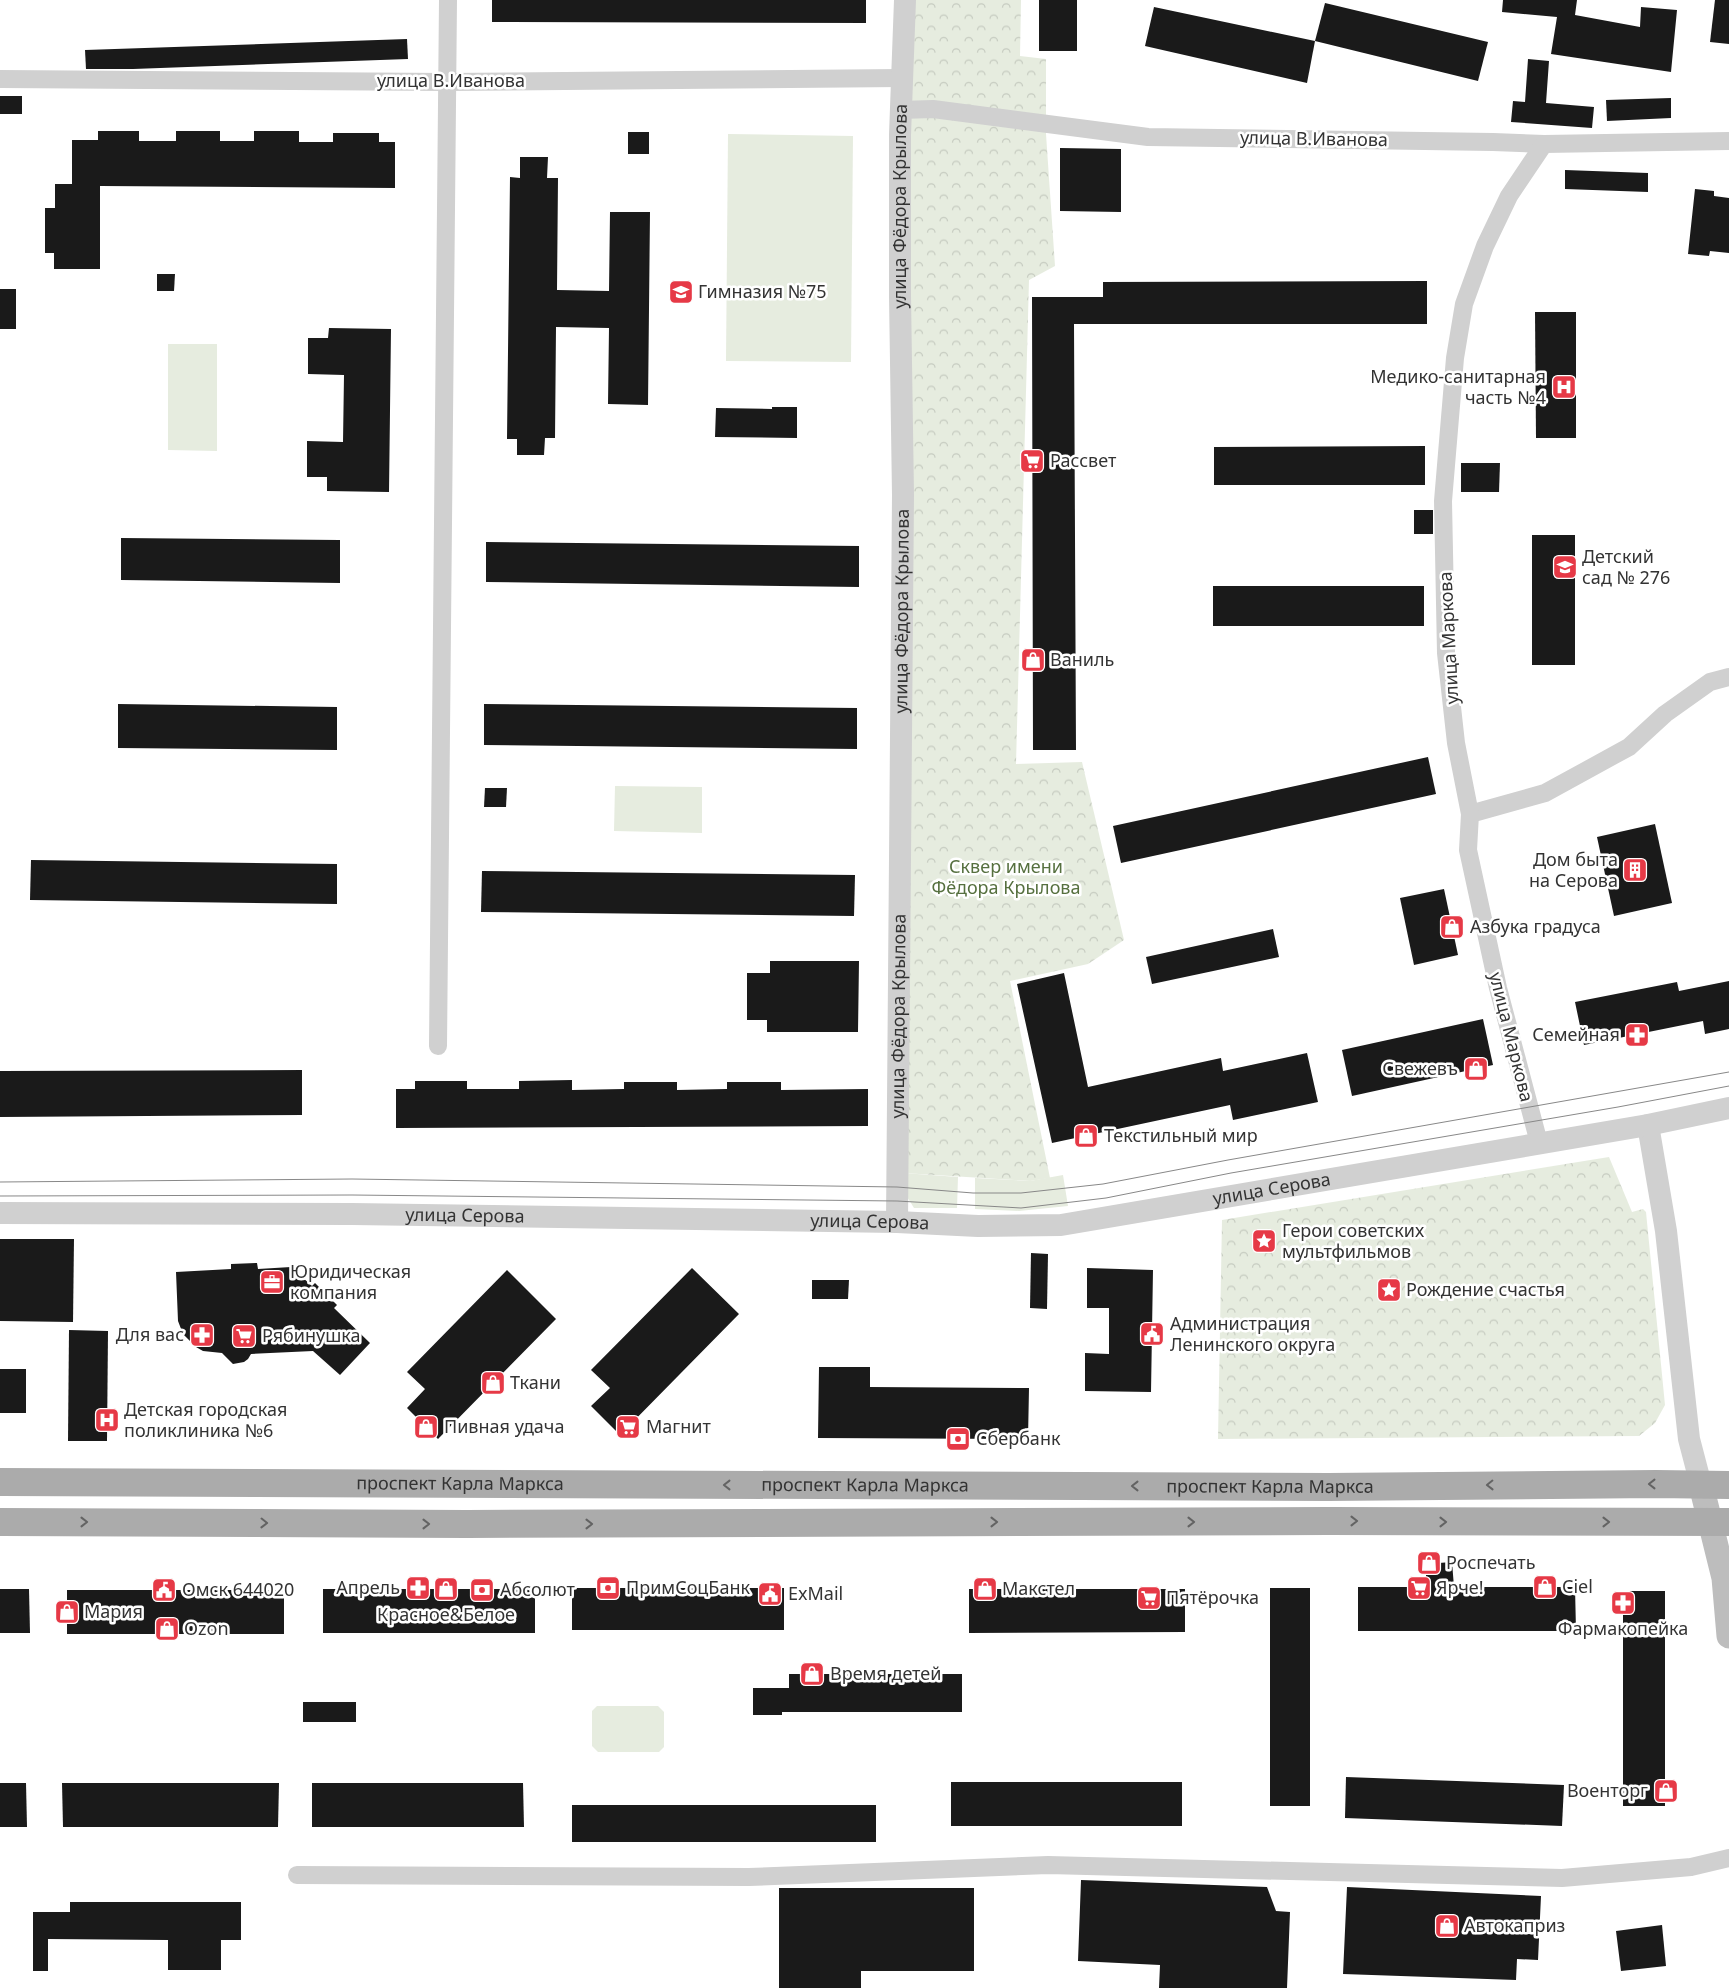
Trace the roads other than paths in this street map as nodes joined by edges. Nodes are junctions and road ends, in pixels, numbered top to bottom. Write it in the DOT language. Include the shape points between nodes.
graph roads {
  1 [pos="448,0"];
  2 [pos="905,0"];
  3 [pos="902,78"];
  4 [pos="0,79"];
  5 [pos="447,82"];
  6 [pos="902,110"];
  7 [pos="1729,141"];
  8 [pos="1544,144"];
  9 [pos="1729,677"];
  10 [pos="1470,814"];
  11 [pos="438,1046"];
  12 [pos="1729,1108"];
  13 [pos="1648,1125"];
  14 [pos="1539,1143"];
  15 [pos="0,1213"];
  16 [pos="897,1222"];
  17 [pos="0,1482"];
  18 [pos="44,1482"];
  19 [pos="237,1483"];
  20 [pos="1701,1484"];
  21 [pos="1729,1485"];
  22 [pos="1039,1486"];
  23 [pos="0,1522"];
  24 [pos="44,1522"];
  25 [pos="1039,1522"];
  26 [pos="1720,1522"];
  27 [pos="236,1523"];
  28 [pos="1729,1636"];
  29 [pos="1729,1858"];
  30 [pos="297,1875"];
  1 -- 5 [label="street"];
  2 -- 3 [label="street, улица Фёдора Крылова"];
  3 -- 5 [label="street, улица В.Иванова"];
  3 -- 6 [label="street, улица Фёдора Крылова"];
  4 -- 5 [label="street, улица В.Иванова"];
  5 -- 11 [label="street"];
  6 -- 8 [label="street, улица В.Иванова" via="933,109 1148,138"];
  6 -- 16 [label="street, улица Фёдора Крылова" via="903,495"];
  7 -- 8 [label="street, улица В.Иванова"];
  8 -- 10 [label="street, улица Маркова" via="1509,196 1485,246 1464,304 1455,358 1443,501 1446,653 1456,743"];
  9 -- 10 [label="street" via="1710,682 1665,714 1628,747 1545,793"];
  10 -- 14 [label="street, улица Маркова" via="1468,850 1498,988"];
  12 -- 13 [label="street, улица Серова"];
  13 -- 14 [label="street, улица Серова"];
  13 -- 20 [label="street" via="1666,1231 1690,1439"];
  14 -- 16 [label="street, улица Серова" via="1061,1225 978,1226"];
  15 -- 16 [label="street, улица Серова"];
  17 -- 18 [label="main road, проспект Карла Маркса"];
  18 -- 19 [label="main road, проспект Карла Маркса"];
  18 -- 24 [label="main road"];
  22 -- 19 [label="main road, проспект Карла Маркса, one-way"];
  19 -- 27 [label="main road"];
  20 -- 21 [label="main road, проспект Карла Маркса"];
  20 -- 22 [label="main road, проспект Карла Маркса, one-way"];
  20 -- 26 [label="main road"];
  22 -- 25 [label="main road"];
  23 -- 24 [label="main road, проспект Карла Маркса"];
  24 -- 27 [label="main road, проспект Карла Маркса, one-way"];
  25 -- 26 [label="main road, проспект Карла Маркса, one-way"];
  27 -- 25 [label="main road, проспект Карла Маркса, one-way"];
  26 -- 28 [label="main road"];
  29 -- 30 [label="street" via="1691,1867 1562,1878 1048,1864 749,1877"];
}
